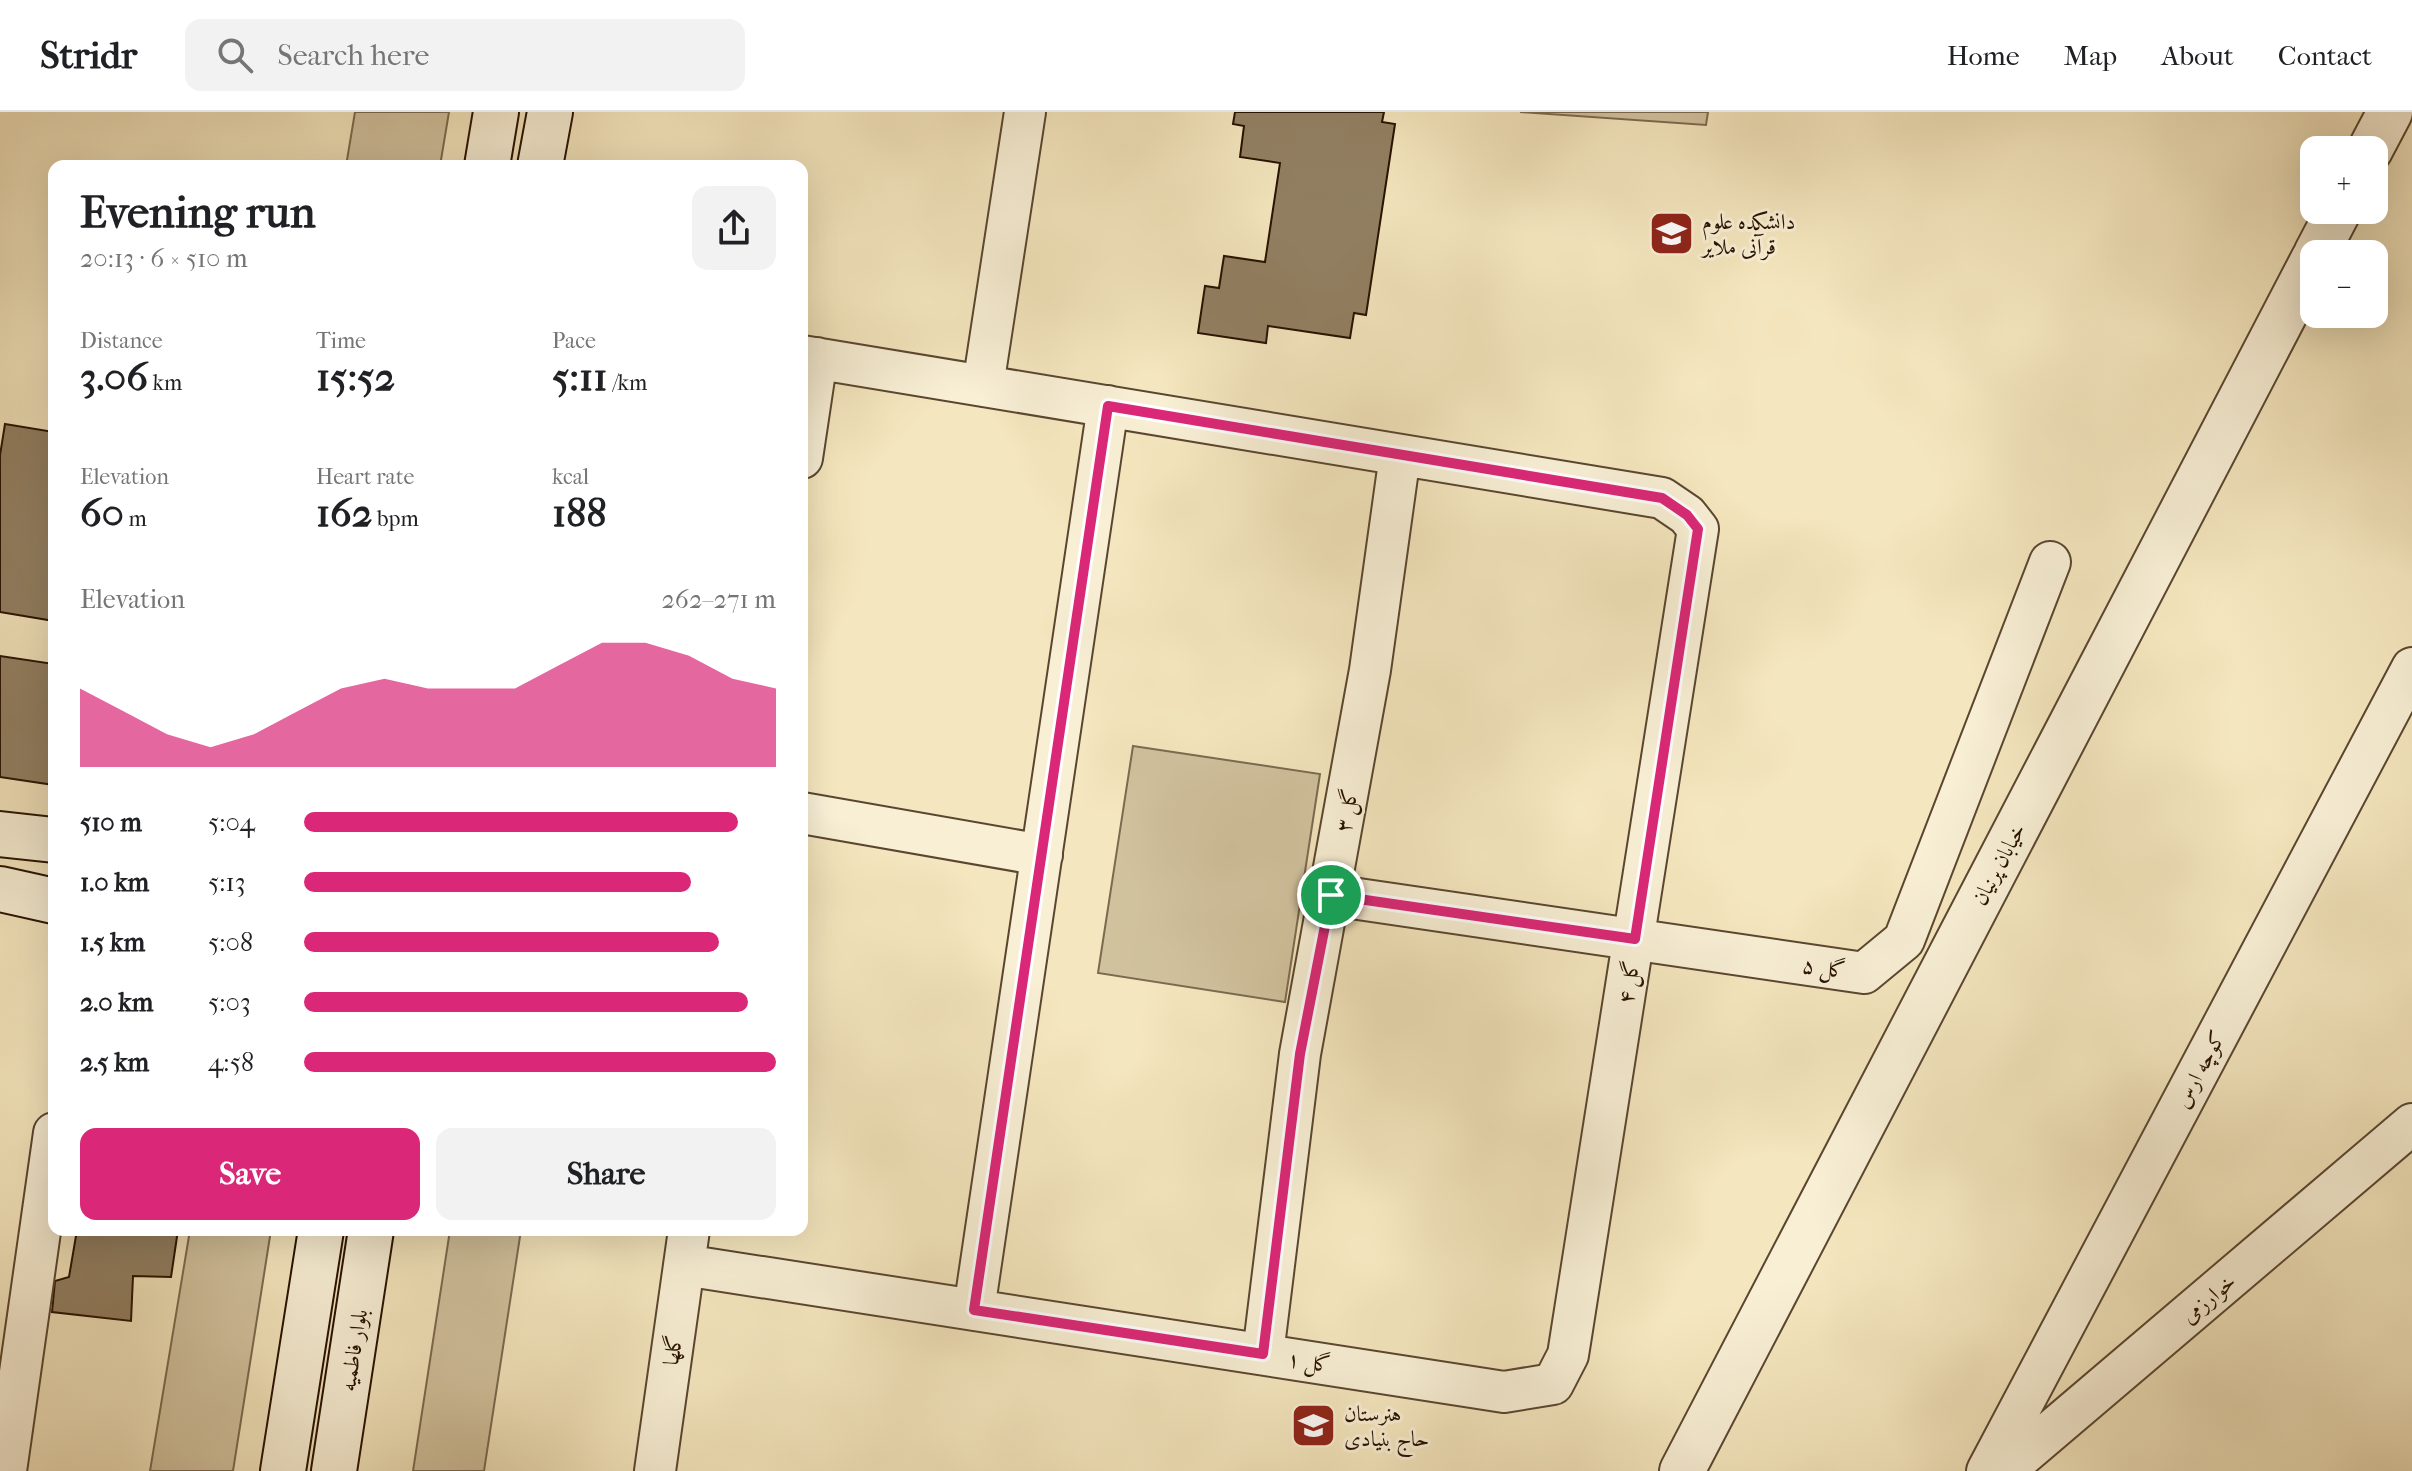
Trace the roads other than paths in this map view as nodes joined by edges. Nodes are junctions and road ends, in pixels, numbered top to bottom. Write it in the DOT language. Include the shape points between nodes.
graph roads {
  1 [pos="496,112"];
  2 [pos="550,112"];
  3 [pos="1025,112"];
  4 [pos="2390,112"];
  5 [pos="2377,136"];
  6 [pos="488,160"];
  7 [pos="541,160"];
  8 [pos="2300,285"];
  9 [pos="809,357"];
  10 [pos="983,386"];
  11 [pos="1108,406"];
  12 [pos="1400,455"];
  13 [pos="2050,562"];
  14 [pos="2412,668"];
  15 [pos="808,814"];
  16 [pos="0,834"];
  17 [pos="48,839"];
  18 [pos="1042,855"];
  19 [pos="0,889"];
  20 [pos="1331,895"];
  21 [pos="48,900"];
  22 [pos="1635,939"];
  23 [pos="2412,1124"];
  24 [pos="48,1175"];
  25 [pos="320,1236"];
  26 [pos="370,1236"];
  27 [pos="687,1247"];
  28 [pos="974,1310"];
  29 [pos="1263,1354"];
  30 [pos="1553,1384"];
  31 [pos="6,1471"];
  32 [pos="283,1471"];
  33 [pos="334,1471"];
  34 [pos="655,1471"];
  35 [pos="1682,1471"];
  36 [pos="1987,1471"];
  37 [pos="2004,1471"];
  1 -- 6 [label="street"];
  2 -- 7 [label="street"];
  3 -- 10 [label="street"];
  4 -- 5 [label="street"];
  8 -- 35 [label="street, خیابان پرنیان"];
  9 -- 10 [label="street"];
  10 -- 11 [label="street"];
  11 -- 12 [label="street"];
  11 -- 18 [label="street"];
  12 -- 20 [label="street, گل ۳"];
  12 -- 22 [label="street, گل ۴" via="1662,498 1698,529"];
  13 -- 22 [label="street, گل ۵" via="1904,940 1864,973"];
  14 -- 36 [label="street, کوچه ارس"];
  15 -- 18 [label="street"];
  16 -- 17 [label="street"];
  18 -- 28 [label="street"];
  19 -- 21 [label="street"];
  20 -- 22 [label="street, گل ۵"];
  20 -- 29 [label="street, گل ۳" via="1300,1054"];
  22 -- 30 [label="street, گل ۴" via="1568,1355"];
  23 -- 37 [label="street, خوارزمی"];
  24 -- 31 [label="street"];
  25 -- 32 [label="street"];
  26 -- 33 [label="street, بلوار فاطمیه"];
  27 -- 28 [label="street, گل ۱"];
  27 -- 34 [label="street, گلها"];
  28 -- 29 [label="street, گل ۱"];
  29 -- 30 [label="street, گل ۱" via="1504,1392"];
}
